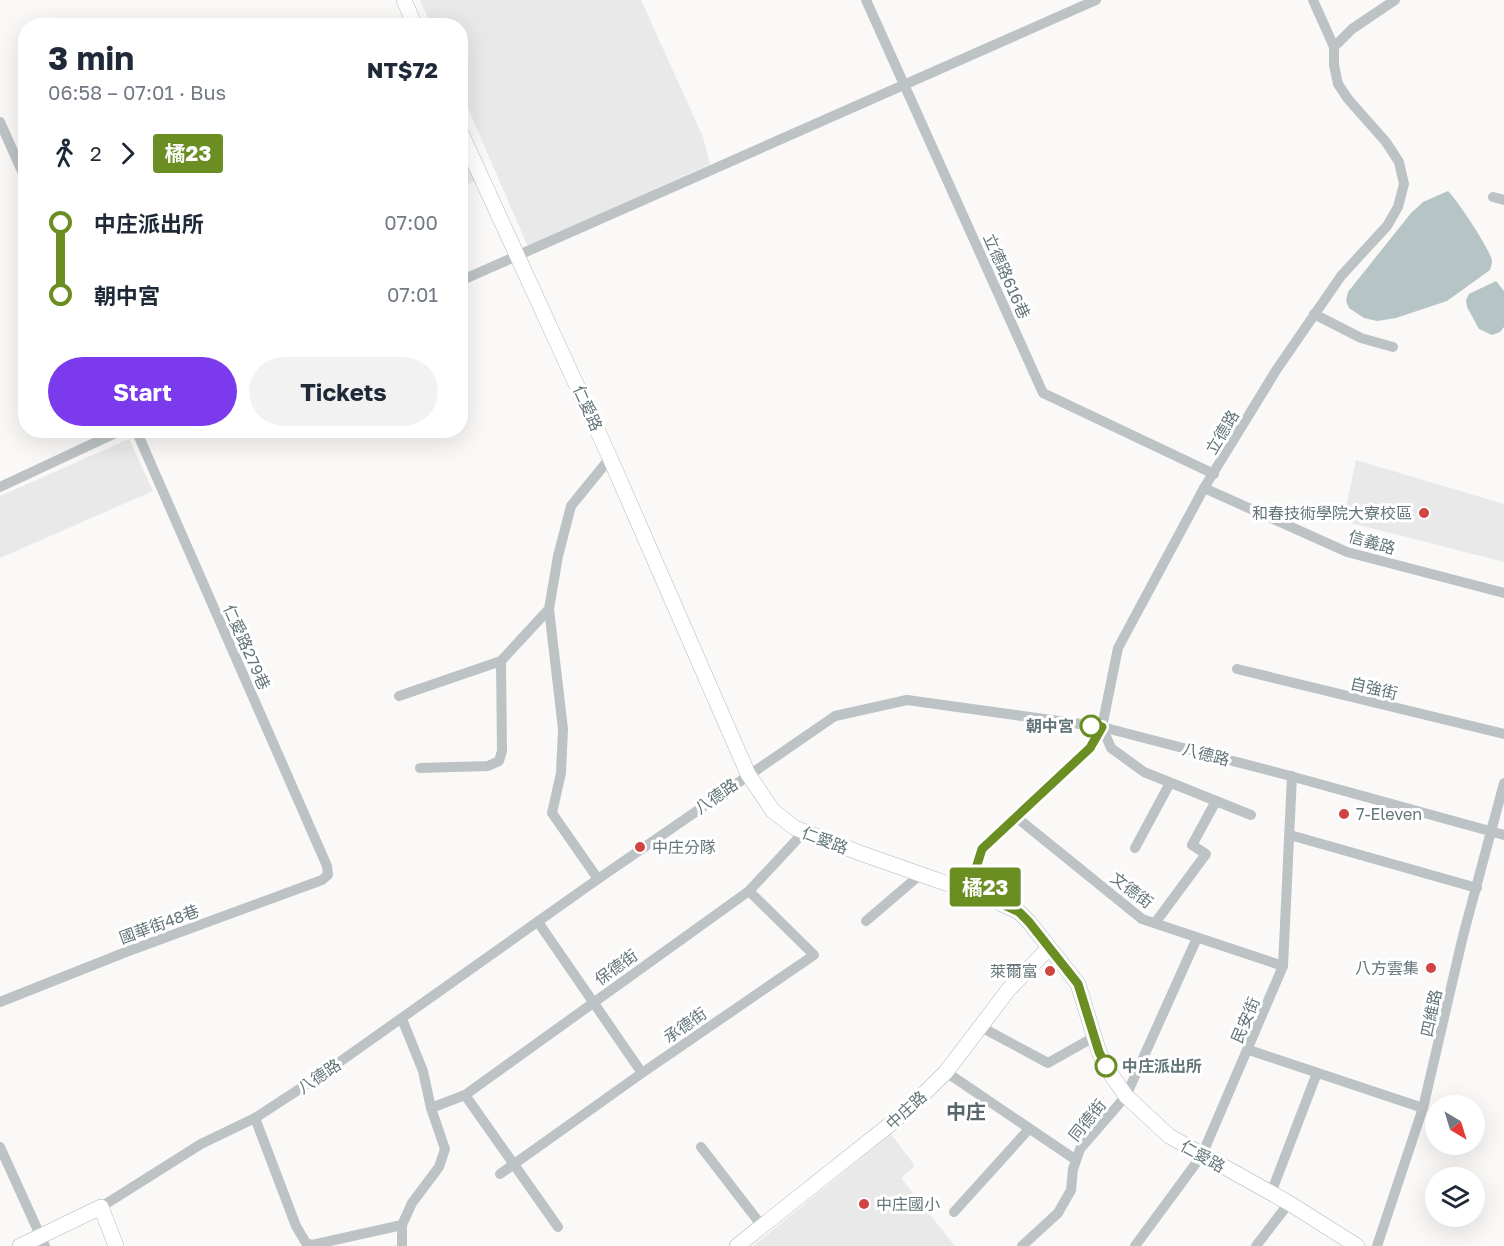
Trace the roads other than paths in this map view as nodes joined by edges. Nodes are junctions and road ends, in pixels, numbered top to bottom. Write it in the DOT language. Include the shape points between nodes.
graph roads {
  1 [pos="404,0"];
  2 [pos="866,0"];
  3 [pos="1096,0"];
  4 [pos="1313,0"];
  5 [pos="1395,0"];
  6 [pos="412,18"];
  7 [pos="1334,47"];
  8 [pos="904,85"];
  9 [pos="0,122"];
  10 [pos="468,148"];
  11 [pos="18,162"];
  12 [pos="519,255"];
  13 [pos="468,277"];
  14 [pos="1314,314"];
  15 [pos="1393,347"];
  16 [pos="105,438"];
  17 [pos="140,438"];
  18 [pos="610,458"];
  19 [pos="1214,474"];
  20 [pos="0,487"];
  21 [pos="1204,488"];
  22 [pos="1504,593"];
  23 [pos="549,609"];
  24 [pos="501,661"];
  25 [pos="1237,669"];
  26 [pos="399,696"];
  27 [pos="1102,727"];
  28 [pos="1504,734"];
  29 [pos="420,768"];
  30 [pos="748,774"];
  31 [pos="1292,776"];
  32 [pos="1170,783"];
  33 [pos="1504,783"];
  34 [pos="1216,801"];
  35 [pos="1251,815"];
  36 [pos="1016,817"];
  37 [pos="1491,830"];
  38 [pos="804,831"];
  39 [pos="1290,835"];
  40 [pos="1504,835"];
  41 [pos="1135,848"];
  42 [pos="921,874"];
  43 [pos="328,875"];
  44 [pos="598,879"];
  45 [pos="1476,888"];
  46 [pos="749,891"];
  47 [pos="991,899"];
  48 [pos="866,921"];
  49 [pos="538,922"];
  50 [pos="1155,924"];
  51 [pos="1197,938"];
  52 [pos="1049,948"];
  53 [pos="1283,966"];
  54 [pos="0,1002"];
  55 [pos="594,1002"];
  56 [pos="402,1019"];
  57 [pos="981,1027"];
  58 [pos="1094,1038"];
  59 [pos="1249,1050"];
  60 [pos="946,1072"];
  61 [pos="642,1073"];
  62 [pos="1317,1073"];
  63 [pos="465,1095"];
  64 [pos="1126,1096"];
  65 [pos="431,1108"];
  66 [pos="1423,1108"];
  67 [pos="255,1118"];
  68 [pos="1029,1129"];
  69 [pos="0,1147"];
  70 [pos="701,1147"];
  71 [pos="1203,1155"];
  72 [pos="1076,1160"];
  73 [pos="514,1164"];
  74 [pos="500,1174"];
  75 [pos="1271,1193"];
  76 [pos="1289,1203"];
  77 [pos="101,1207"];
  78 [pos="954,1212"];
  79 [pos="402,1225"];
  80 [pos="762,1226"];
  81 [pos="558,1227"];
  82 [pos="43,1242"];
  83 [pos="20,1246"];
  84 [pos="117,1246"];
  85 [pos="402,1246"];
  86 [pos="737,1246"];
  87 [pos="1022,1246"];
  88 [pos="1135,1246"];
  89 [pos="1256,1246"];
  90 [pos="1357,1246"];
  91 [pos="1377,1246"];
  1 -- 6 [label="street"];
  2 -- 8 [label="street, 立德路616巷"];
  3 -- 8 [label="street"];
  4 -- 7 [label="street, 立德路"];
  5 -- 7 [label="street" via="1352,29"];
  7 -- 14 [label="street, 立德路" via="1338,84 1386,142 1399,162 1404,184 1398,207 1387,225 1341,276"];
  8 -- 12 [label="street"];
  8 -- 19 [label="street, 立德路616巷" via="1043,393"];
  9 -- 11 [label="street"];
  10 -- 12 [label="street, 仁愛路"];
  12 -- 13 [label="street"];
  12 -- 18 [label="street, 仁愛路"];
  14 -- 15 [label="street" via="1361,338"];
  14 -- 19 [label="street, 立德路"];
  16 -- 20 [label="street"];
  17 -- 43 [label="street, 仁愛路279巷"];
  18 -- 23 [label="street" via="571,506"];
  18 -- 30 [label="street, 仁愛路"];
  19 -- 21 [label="street, 立德路"];
  21 -- 22 [label="street, 信義路" via="1347,552"];
  21 -- 27 [label="street, 立德路" via="1118,648"];
  23 -- 24 [label="street"];
  23 -- 44 [label="street" via="563,729 561,773 552,813"];
  24 -- 26 [label="street"];
  24 -- 29 [label="street" via="499,761 488,766"];
  25 -- 28 [label="street, 自強街"];
  27 -- 30 [label="street, 八德路" via="907,700 835,716"];
  27 -- 31 [label="street, 八德路"];
  27 -- 32 [label="street" via="1111,748 1144,772"];
  27 -- 36 [label="street, 立德路" via="1090,748"];
  30 -- 38 [label="street, 仁愛路" via="773,811"];
  30 -- 44 [label="street, 八德路"];
  31 -- 37 [label="street, 八德路"];
  31 -- 39 [label="street, 民安街"];
  32 -- 34 [label="street"];
  32 -- 41 [label="street"];
  33 -- 37 [label="street, 四維路"];
  34 -- 35 [label="street"];
  34 -- 50 [label="street" via="1192,845 1206,854"];
  36 -- 47 [label="street, 立德路" via="982,849 976,868"];
  36 -- 50 [label="street, 文德街" via="1142,919"];
  37 -- 40 [label="street, 八德路"];
  37 -- 45 [label="street, 四維路"];
  38 -- 42 [label="street, 仁愛路"];
  38 -- 46 [label="street, 保德街"];
  39 -- 45 [label="street"];
  39 -- 53 [label="street, 民安街"];
  42 -- 47 [label="street, 仁愛路"];
  42 -- 48 [label="street"];
  43 -- 54 [label="street, 國華街48巷"];
  44 -- 49 [label="street, 八德路"];
  45 -- 66 [label="street, 四維路"];
  46 -- 55 [label="street, 保德街"];
  46 -- 61 [label="street, 承德街" via="814,955"];
  47 -- 52 [label="street, 仁愛路" via="1019,912"];
  49 -- 55 [label="street"];
  49 -- 56 [label="street, 八德路"];
  50 -- 51 [label="street, 文德街"];
  51 -- 53 [label="street, 文德街"];
  51 -- 64 [label="street, 同德街"];
  52 -- 57 [label="street, 中庄路" via="1009,989"];
  52 -- 58 [label="street, 仁愛路" via="1078,984"];
  53 -- 59 [label="street, 民安街"];
  55 -- 61 [label="street"];
  55 -- 63 [label="street, 保德街"];
  56 -- 65 [label="street" via="423,1071"];
  56 -- 67 [label="street, 八德路"];
  57 -- 58 [label="street" via="1048,1063"];
  57 -- 60 [label="street, 中庄路"];
  58 -- 64 [label="street, 仁愛路" via="1106,1066"];
  59 -- 62 [label="street"];
  59 -- 71 [label="street, 民安街"];
  60 -- 68 [label="street"];
  60 -- 80 [label="street, 中庄路" via="903,1114"];
  61 -- 73 [label="street, 承德街"];
  62 -- 66 [label="street"];
  62 -- 75 [label="street"];
  63 -- 65 [label="street, 保德街"];
  63 -- 73 [label="street"];
  64 -- 71 [label="street, 仁愛路" via="1168,1136"];
  64 -- 72 [label="street, 同德街" via="1080,1149"];
  65 -- 79 [label="street" via="445,1149 440,1167 412,1203"];
  66 -- 91 [label="street, 四維路"];
  67 -- 77 [label="street, 八德路" via="201,1144"];
  67 -- 79 [label="street" via="296,1226 306,1242 312,1245"];
  68 -- 72 [label="street"];
  68 -- 78 [label="street"];
  69 -- 82 [label="street"];
  70 -- 80 [label="street"];
  71 -- 75 [label="street, 仁愛路"];
  71 -- 88 [label="street, 民安街"];
  72 -- 87 [label="street, 同德街" via="1071,1190 1058,1213"];
  73 -- 74 [label="street, 承德街"];
  73 -- 81 [label="street"];
  75 -- 76 [label="street, 仁愛路"];
  76 -- 89 [label="street"];
  76 -- 90 [label="street, 仁愛路"];
  77 -- 82 [label="street, 八德路"];
  77 -- 84 [label="street"];
  79 -- 85 [label="street"];
  80 -- 86 [label="street, 中庄路"];
  82 -- 83 [label="street, 八德路"];
}
